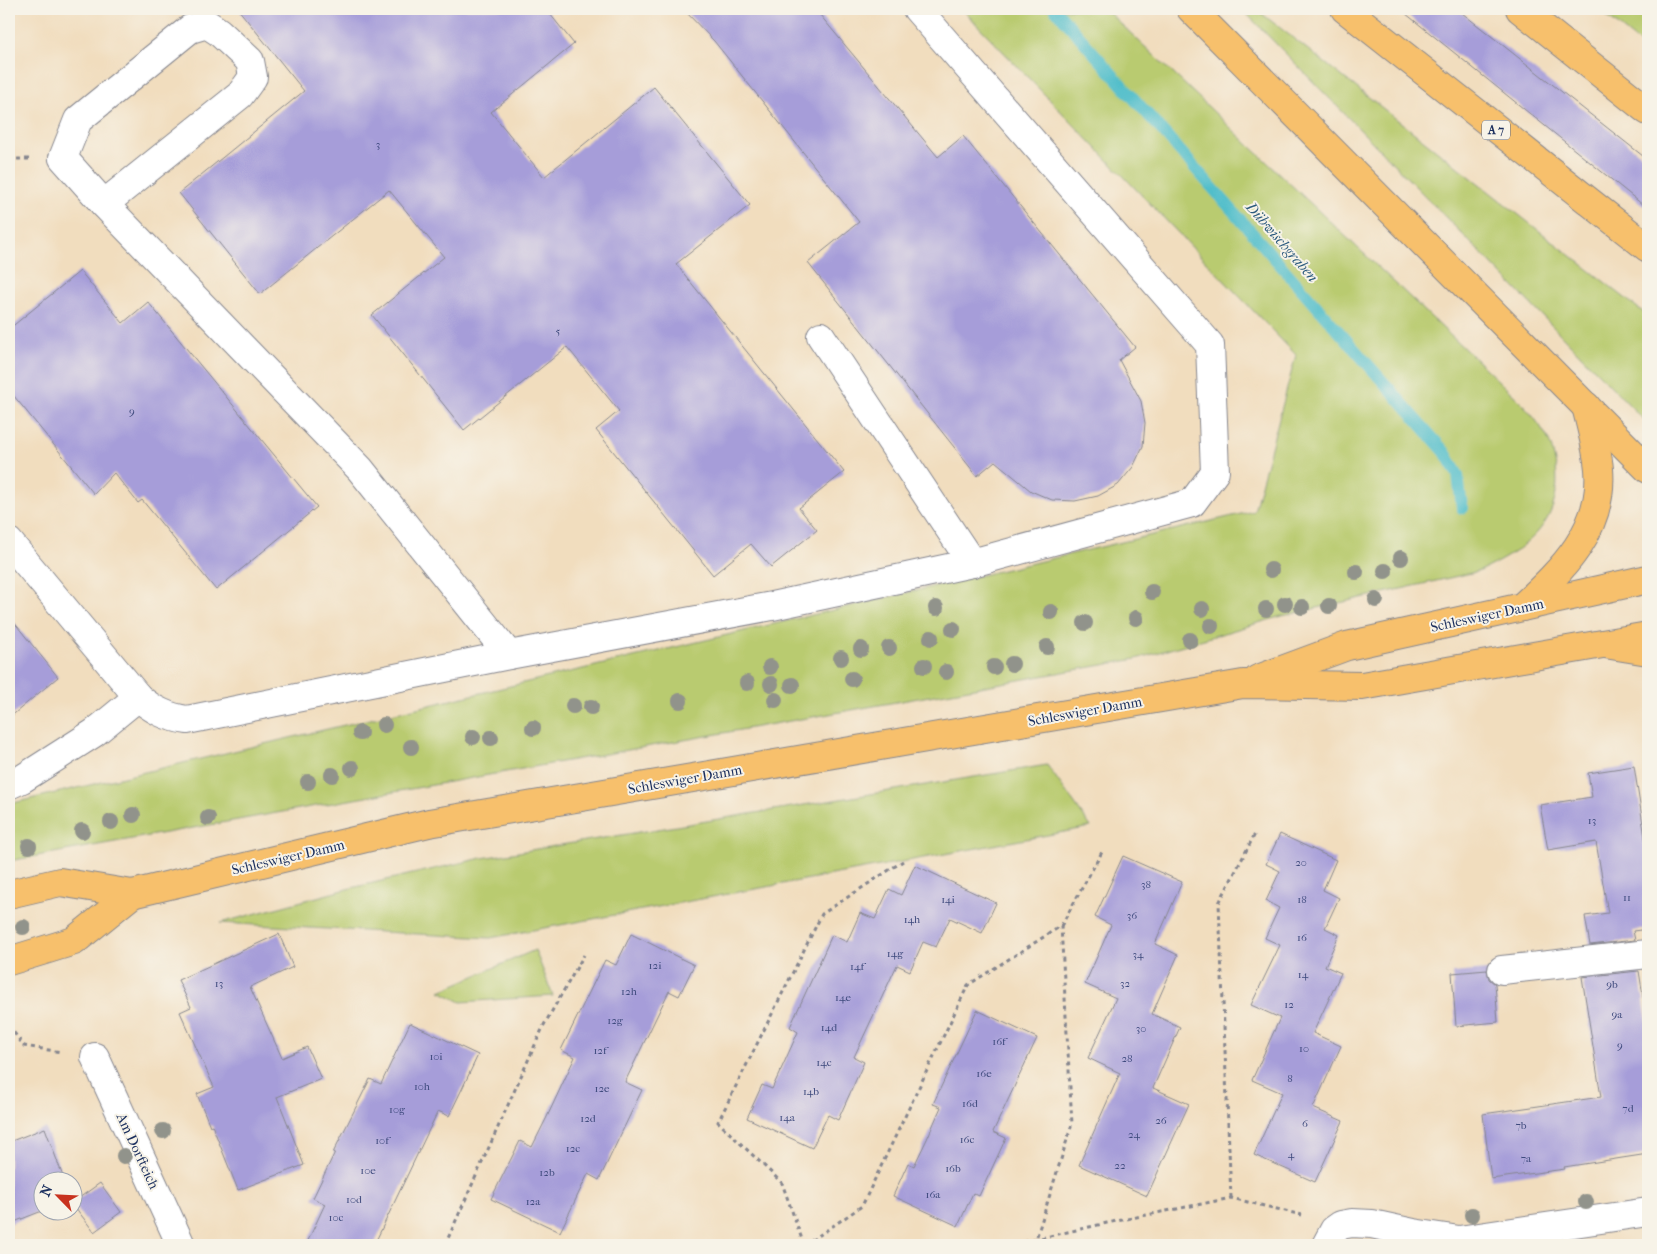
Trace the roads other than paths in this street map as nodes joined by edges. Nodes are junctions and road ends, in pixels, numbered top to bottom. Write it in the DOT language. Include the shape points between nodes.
graph roads {
  1 [pos="917,9"];
  2 [pos="1191,9"];
  3 [pos="1345,9"];
  4 [pos="1520,9"];
  5 [pos="1648,111"];
  6 [pos="104,204"];
  7 [pos="1648,248"];
  8 [pos="821,336"];
  9 [pos="1586,406"];
  10 [pos="1648,469"];
  11 [pos="9,542"];
  12 [pos="972,563"];
  13 [pos="1648,579"];
  14 [pos="1522,607"];
  15 [pos="1648,636"];
  16 [pos="1605,644"];
  17 [pos="1648,651"];
  18 [pos="509,655"];
  19 [pos="1243,684"];
  20 [pos="138,697"];
  21 [pos="9,785"];
  22 [pos="9,894"];
  23 [pos="132,894"];
  24 [pos="1648,954"];
  25 [pos="9,961"];
  26 [pos="1502,970"];
  27 [pos="95,1057"];
  28 [pos="1648,1212"];
  29 [pos="1330,1238"];
  30 [pos="1454,1243"];
  31 [pos="181,1245"];
  1 -- 12 [label="street" via="1210,345 1215,472 1192,503"];
  2 -- 9 [label="main road"];
  3 -- 7 [label="main road, A 7"];
  4 -- 5 [label="main road"];
  6 -- 6 [label="street" via="240,95 253,76 250,61 207,24 190,29 78,120 63,158"];
  6 -- 18 [label="street" via="360,469"];
  8 -- 12 [label="street"];
  9 -- 10 [label="main road"];
  9 -- 14 [label="main road" via="1599,471 1591,519 1579,547 1555,577"];
  11 -- 20 [label="street"];
  12 -- 18 [label="street" via="772,606"];
  13 -- 14 [label="main road, Schleswiger Damm"];
  14 -- 19 [label="main road, Schleswiger Damm" via="1347,646"];
  15 -- 16 [label="main road, Schleswiger Damm"];
  16 -- 17 [label="main road"];
  16 -- 19 [label="main road, Schleswiger Damm" via="1362,686"];
  18 -- 20 [label="street" via="187,720 158,712"];
  19 -- 23 [label="main road, Schleswiger Damm" via="429,823"];
  20 -- 21 [label="street" via="94,732"];
  22 -- 23 [label="main road, Schleswiger Damm" via="60,882"];
  23 -- 25 [label="main road, Schleswiger Damm" via="74,941"];
  24 -- 26 [label="street"];
  27 -- 31 [label="street, Am Dorfteich"];
  28 -- 30 [label="street"];
  29 -- 30 [label="street" via="1341,1225 1352,1223 1372,1224"];
}
